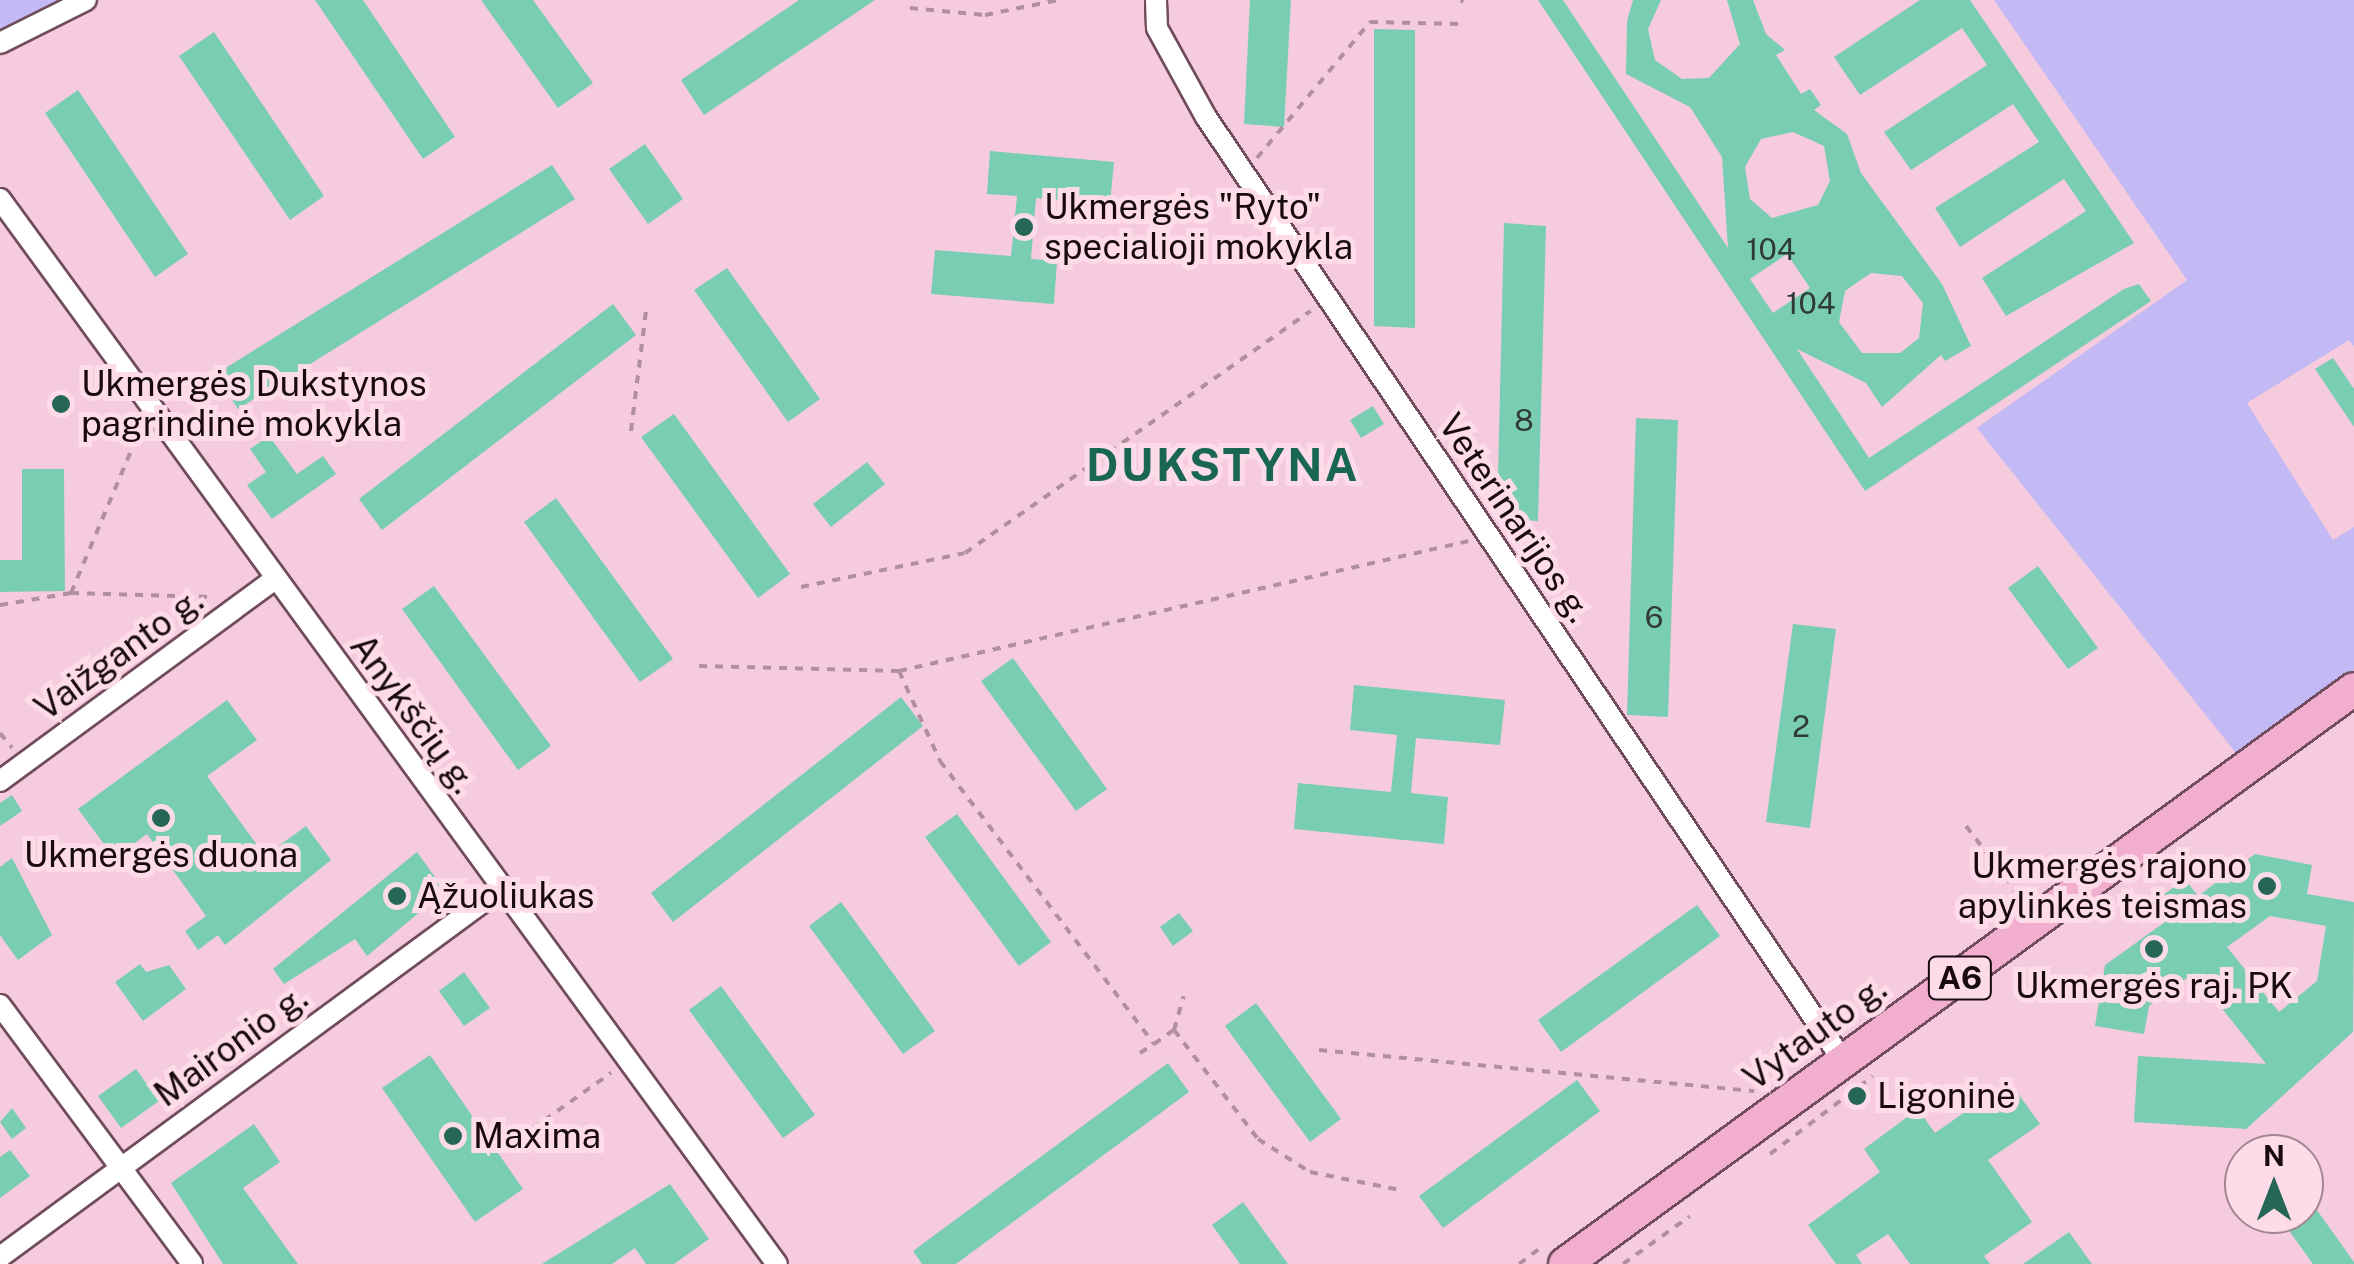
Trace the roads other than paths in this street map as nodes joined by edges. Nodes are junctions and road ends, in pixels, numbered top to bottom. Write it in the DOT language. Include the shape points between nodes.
graph roads {
  1 [pos="86,0"];
  2 [pos="1156,0"];
  3 [pos="0,43"];
  4 [pos="0,199"];
  5 [pos="275,580"];
  6 [pos="2354,689"];
  7 [pos="0,781"];
  8 [pos="502,888"];
  9 [pos="0,1004"];
  10 [pos="1844,1062"];
  11 [pos="122,1168"];
  12 [pos="0,1257"];
  13 [pos="192,1264"];
  14 [pos="777,1264"];
  15 [pos="1565,1264"];
  1 -- 3 [label="street"];
  2 -- 10 [label="street, Veterinarijos g." via="1157,28 1241,169"];
  4 -- 5 [label="street, Anykščių g."];
  5 -- 7 [label="street, Vaižganto g."];
  5 -- 8 [label="street, Anykščių g."];
  6 -- 10 [label="main road, Vytauto g. / A6"];
  8 -- 11 [label="street, Maironio g."];
  8 -- 14 [label="street, Anykščių g."];
  9 -- 11 [label="street"];
  10 -- 15 [label="main road, Vytauto g. / A6"];
  11 -- 12 [label="street, Maironio g."];
  11 -- 13 [label="street"];
}
